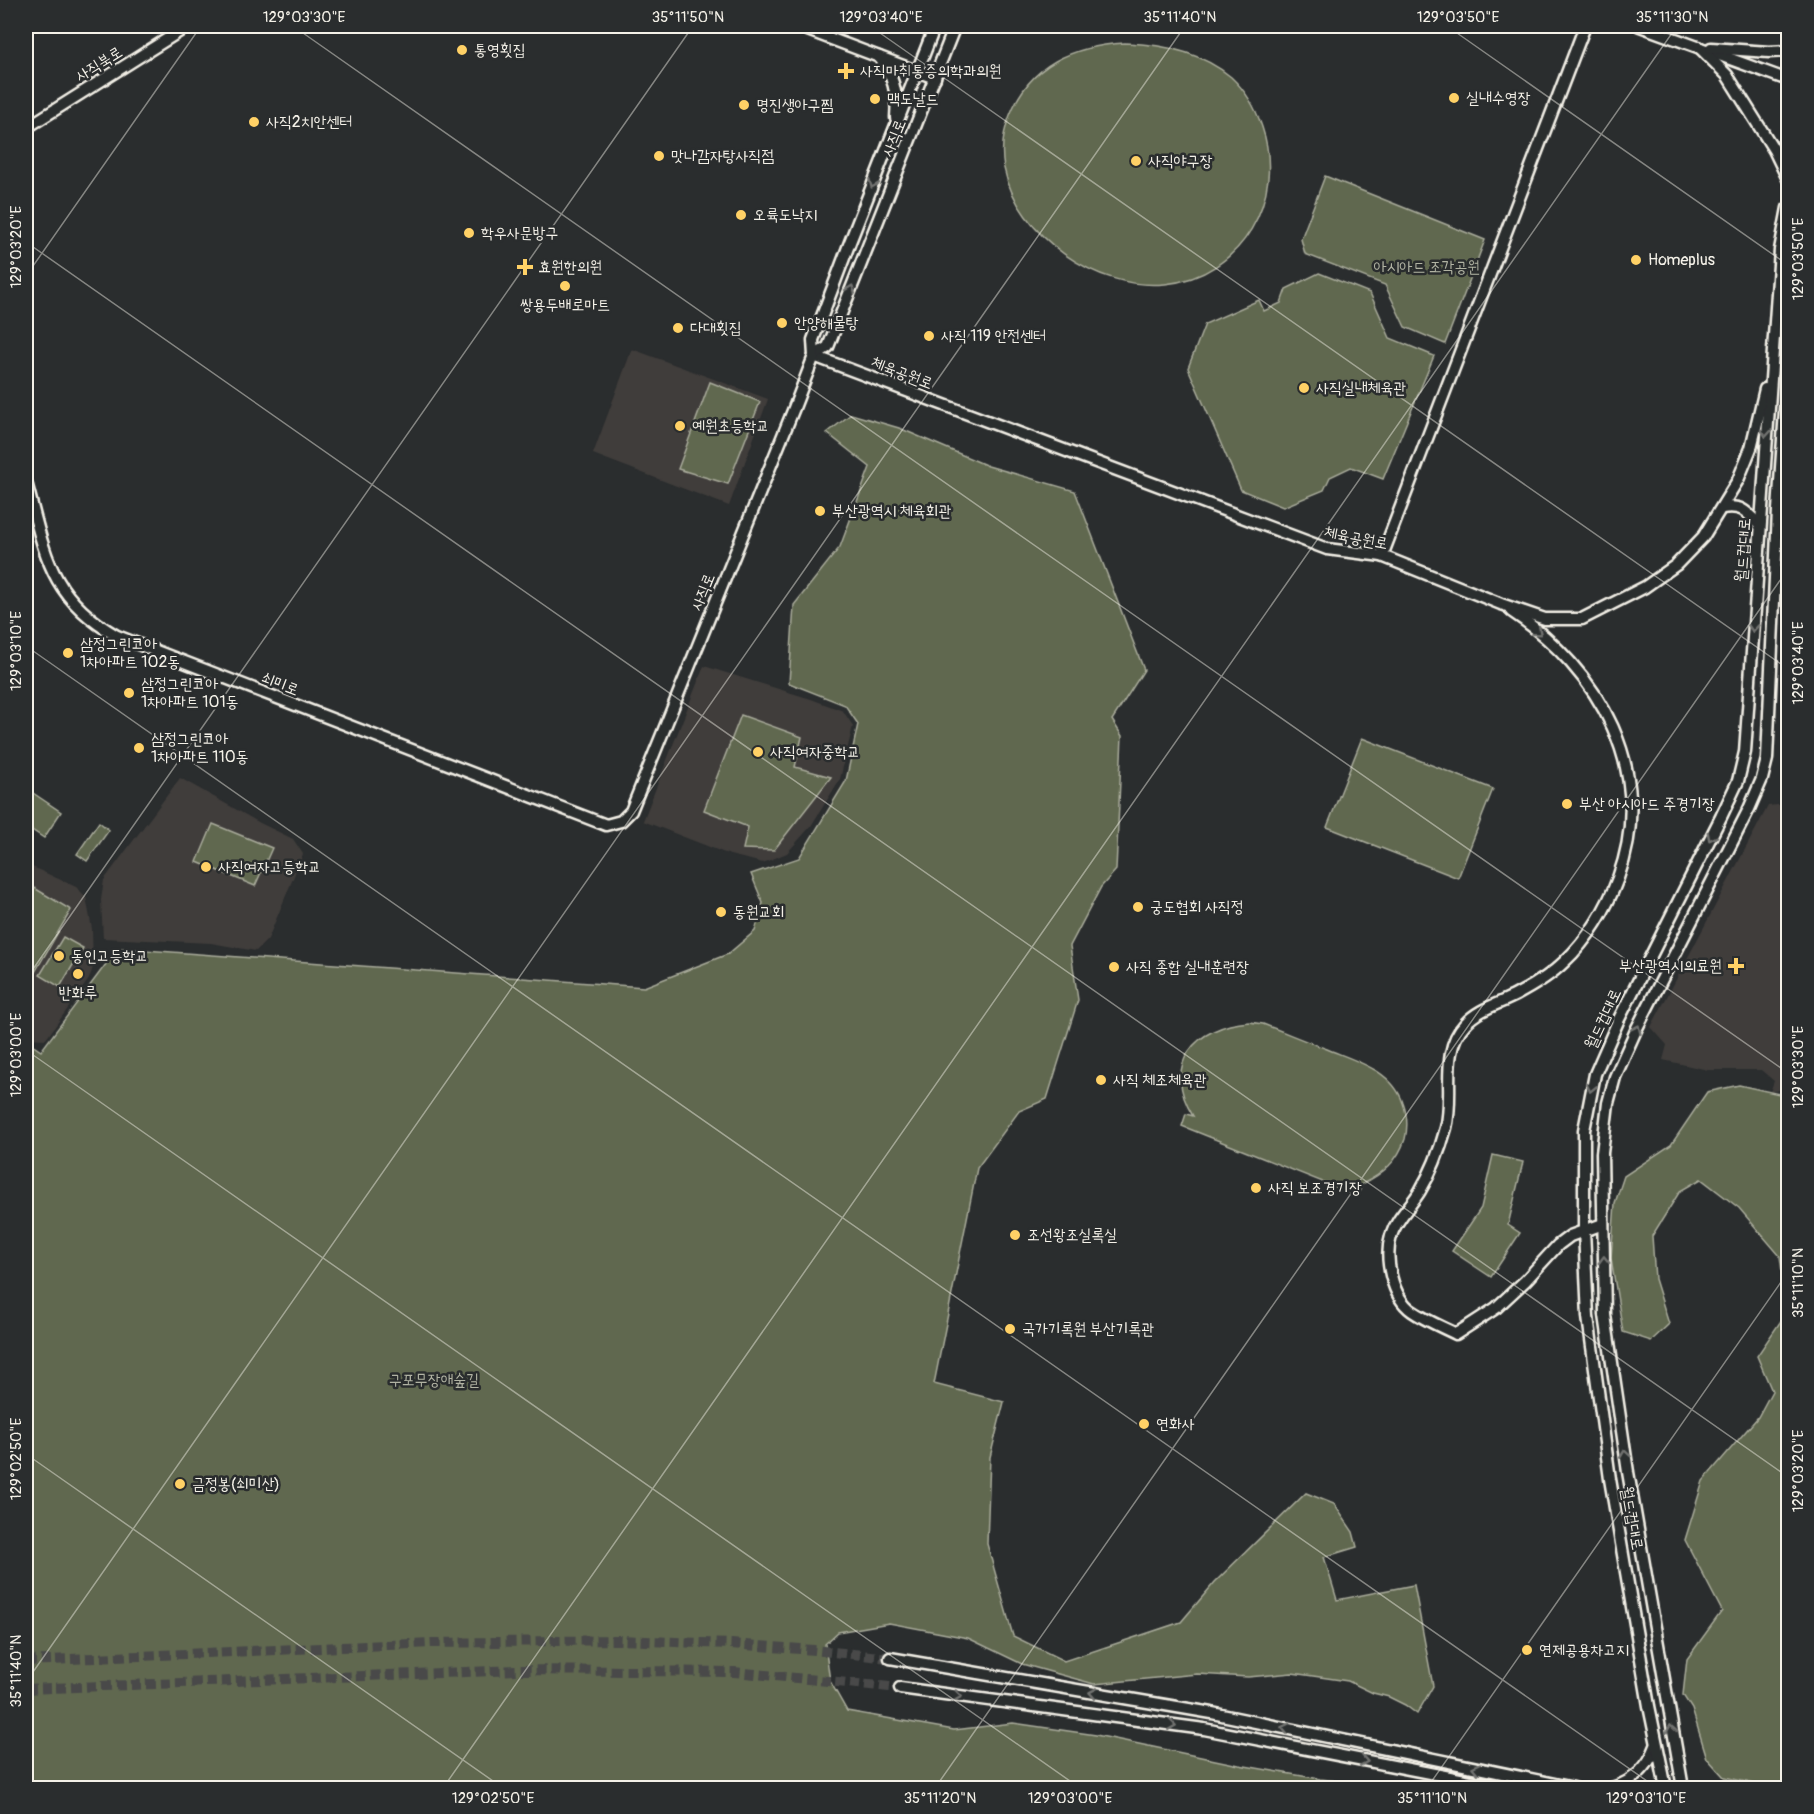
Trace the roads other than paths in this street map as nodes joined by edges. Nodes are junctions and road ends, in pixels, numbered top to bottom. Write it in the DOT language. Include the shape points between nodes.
graph roads {
  1 [pos="188,26"];
  2 [pos="797,26"];
  3 [pos="935,26"];
  4 [pos="955,26"];
  5 [pos="1585,26"];
  6 [pos="1640,26"];
  7 [pos="1699,47"];
  8 [pos="1788,51"];
  9 [pos="879,57"];
  10 [pos="918,71"];
  11 [pos="935,78"];
  12 [pos="1788,80"];
  13 [pos="26,128"];
  14 [pos="895,130"];
  15 [pos="1788,179"];
  16 [pos="1788,208"];
  17 [pos="814,357"];
  18 [pos="1771,367"];
  19 [pos="1788,368"];
  20 [pos="26,482"];
  21 [pos="1722,508"];
  22 [pos="1759,525"];
  23 [pos="1382,556"];
  24 [pos="1501,604"];
  25 [pos="606,825"];
  26 [pos="1604,1224"];
  27 [pos="1584,1230"];
  28 [pos="891,1658"];
  29 [pos="900,1688"];
  30 [pos="1656,1745"];
  31 [pos="1682,1787"];
  32 [pos="1506,1788"];
  33 [pos="1575,1788"];
  34 [pos="1612,1788"];
  35 [pos="1666,1788"];
  1 -- 13 [label="main road, 사직북로"];
  2 -- 9 [label="main road"];
  3 -- 10 [label="main road, 사직로"];
  4 -- 11 [label="main road, 사직로"];
  5 -- 23 [label="main road"];
  6 -- 7 [label="main road"];
  7 -- 8 [label="main road"];
  7 -- 12 [label="main road"];
  7 -- 15 [label="main road" via="1727,75"];
  9 -- 10 [label="main road"];
  9 -- 14 [label="main road" via="894,84"];
  10 -- 11 [label="main road"];
  10 -- 14 [label="main road, 사직로"];
  17 -- 11 [label="main road, 사직로, one-way" via="828,347"];
  14 -- 17 [label="main road, 사직로, one-way" via="813,340"];
  16 -- 18 [label="main road, 월드컵대로" via="1780,250"];
  17 -- 23 [label="main road, 체육공원로" via="1327,549"];
  17 -- 25 [label="main road, 사직로" via="631,811 621,821"];
  18 -- 21 [label="main road, 체육공원로" via="1751,448"];
  18 -- 22 [label="main road, 월드컵대로, one-way"];
  26 -- 19 [label="main road, 월드컵대로, one-way" via="1602,1153 1615,1077 1749,809 1767,759"];
  20 -- 25 [label="main road, 쇠미로" via="53,573 74,604 108,631"];
  21 -- 22 [label="main road" via="1741,508"];
  21 -- 24 [label="main road, 체육공원로" via="1703,537 1676,565 1645,587 1582,619 1545,619"];
  22 -- 27 [label="main road, 월드컵대로, one-way" via="1745,752 1738,781 1594,1074 1584,1130"];
  23 -- 24 [label="main road, 체육공원로"];
  24 -- 27 [label="main road, one-way" via="1572,663 1607,713 1629,786 1628,847 1608,902 1565,961 1516,995 1476,1015 1458,1034 1449,1061 1450,1101 1444,1134 1430,1173 1391,1236 1390,1268 1401,1298 1411,1310 1456,1334 1496,1308 1558,1245"];
  26 -- 27 [label="main road"];
  31 -- 26 [label="main road, 월드컵대로, one-way" via="1605,1315"];
  27 -- 30 [label="main road, 월드컵대로" via="1588,1317 1608,1468"];
  33 -- 28 [label="main road, one-way" via="1212,1713"];
  29 -- 32 [label="main road, one-way" via="1204,1729"];
  30 -- 34 [label="main road" via="1640,1773"];
  30 -- 35 [label="main road, 월드컵대로"];
  31 -- 35 [label="main road"];
}
